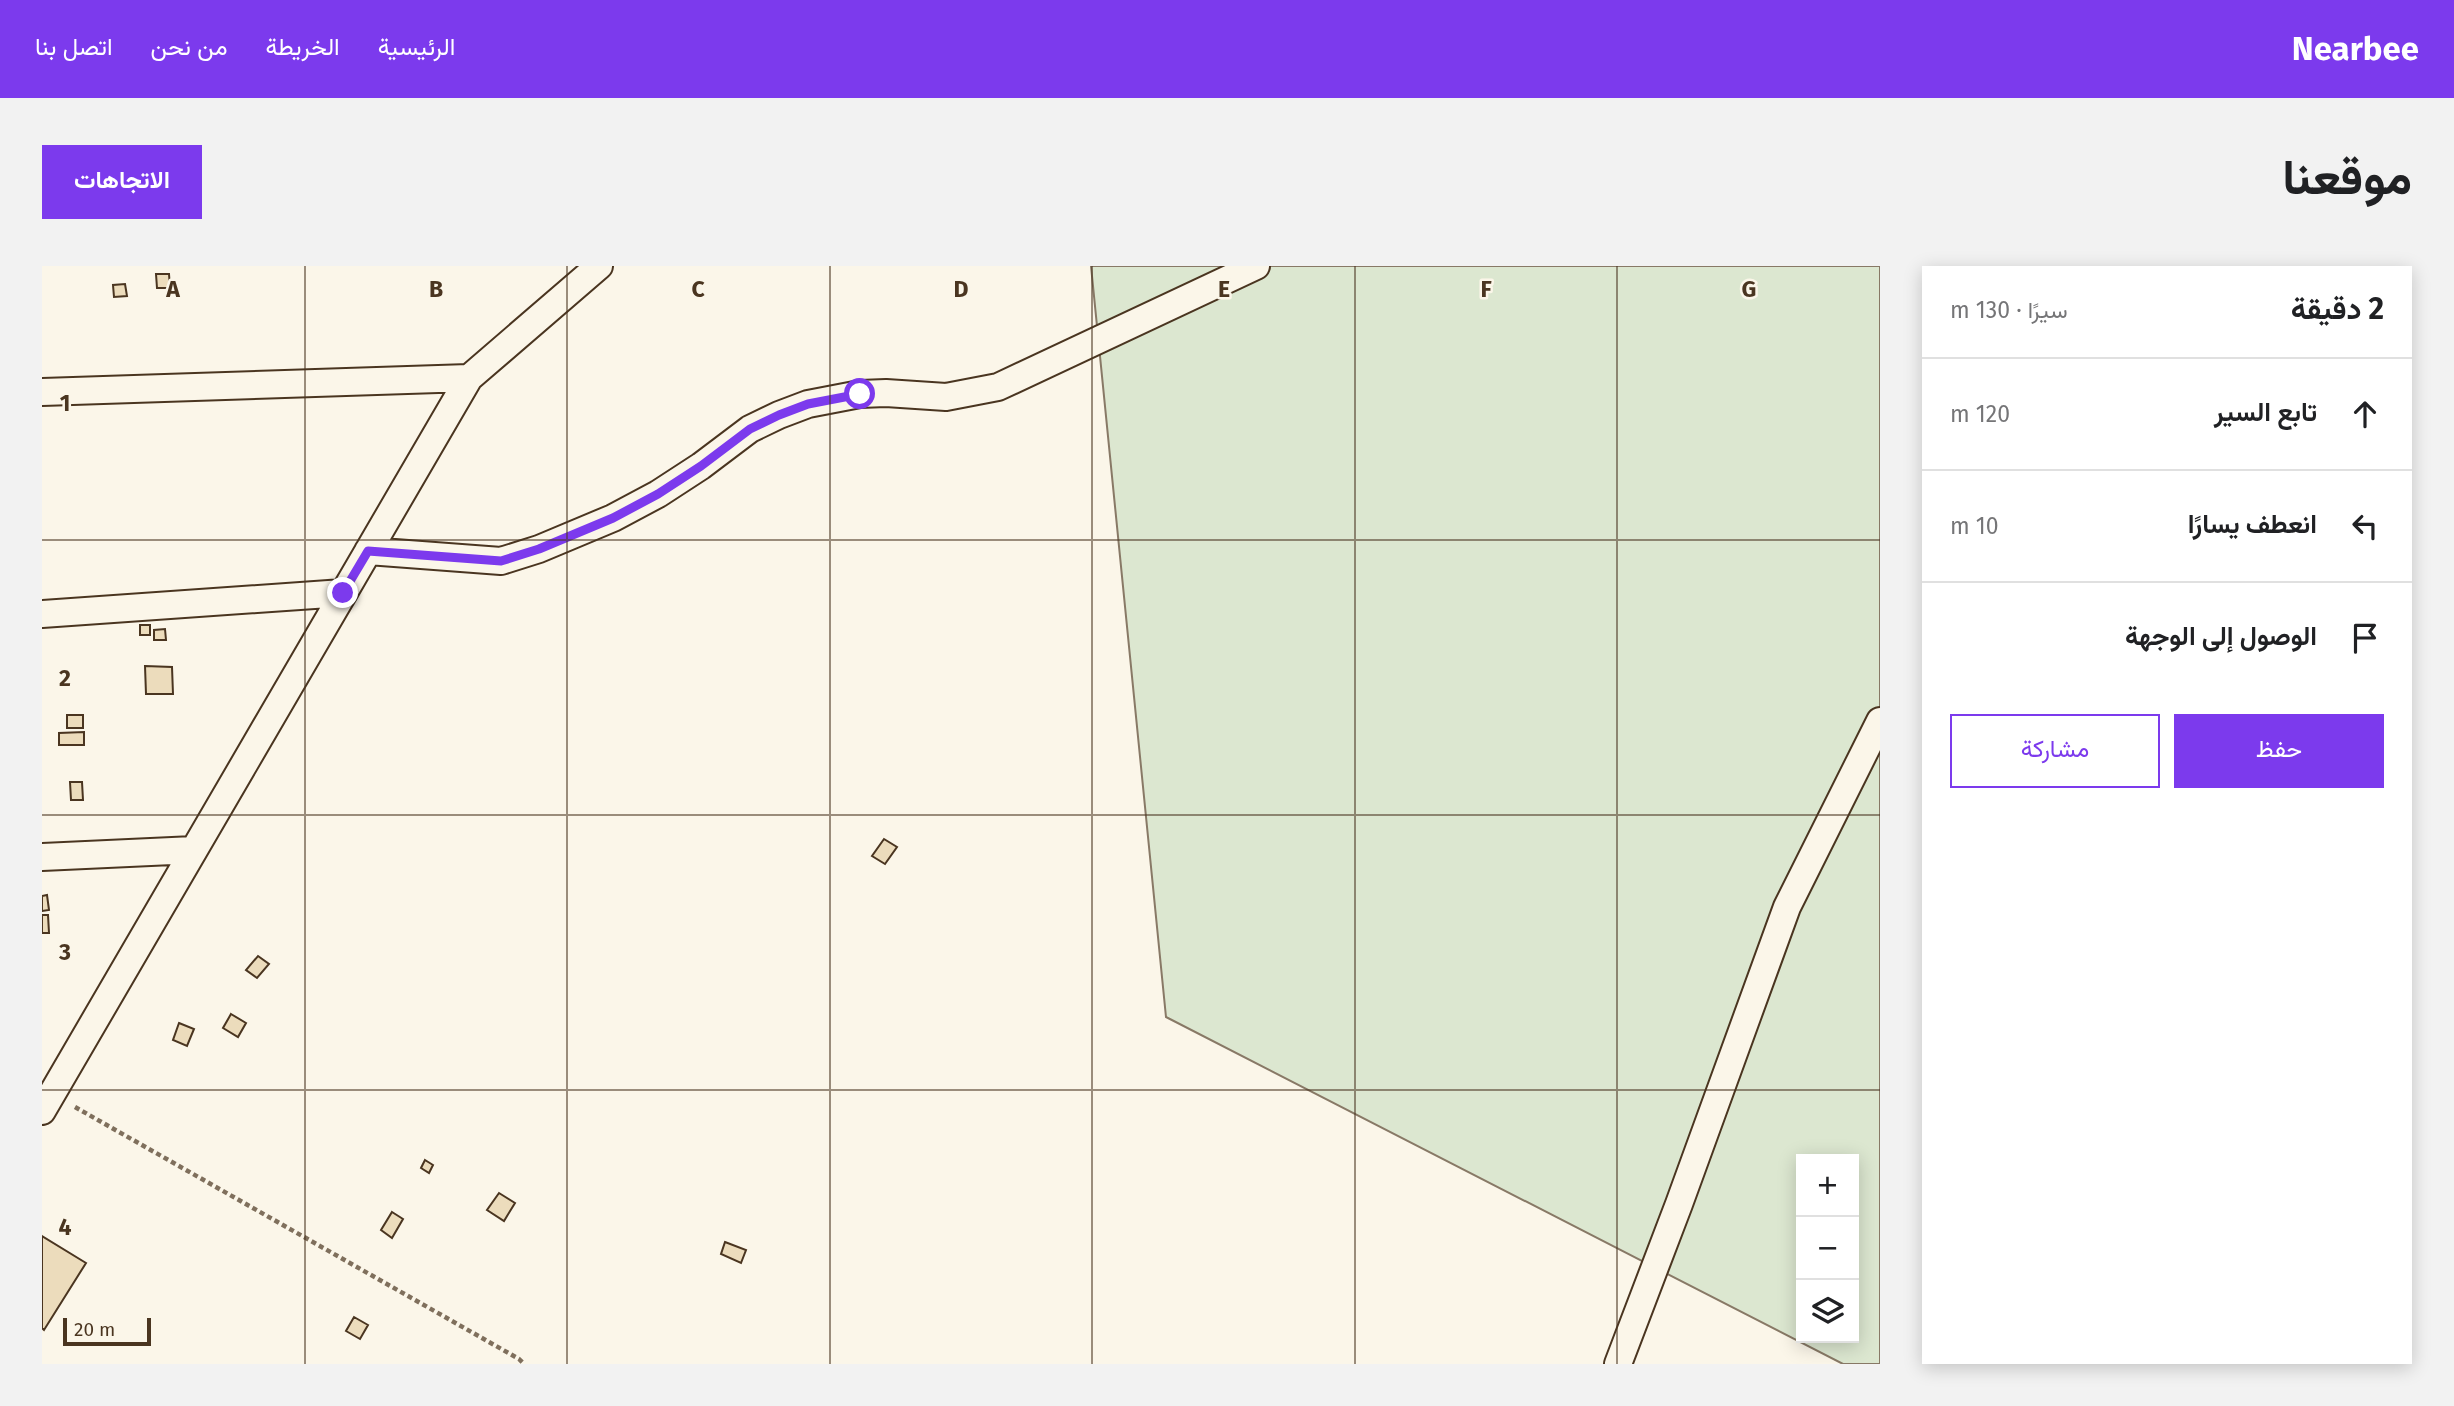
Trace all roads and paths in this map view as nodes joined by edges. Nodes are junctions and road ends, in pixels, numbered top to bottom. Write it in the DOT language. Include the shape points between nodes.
graph roads {
  1 [pos="599,266"];
  2 [pos="1256,266"];
  3 [pos="468,378"];
  4 [pos="42,392"];
  5 [pos="368,551"];
  6 [pos="343,593"];
  7 [pos="42,614"];
  8 [pos="1880,721"];
  9 [pos="194,850"];
  10 [pos="42,857"];
  11 [pos="45,1100"];
  12 [pos="524,1364"];
  13 [pos="1618,1364"];
  1 -- 3 [label="street"];
  2 -- 5 [label="street" via="998,387 946,397 860,394 779,415 750,429 658,494 539,549 501,561"];
  3 -- 4 [label="street"];
  3 -- 5 [label="street"];
  5 -- 6 [label="street"];
  6 -- 7 [label="street"];
  6 -- 9 [label="street"];
  8 -- 13 [label="street" via="1787,907"];
  9 -- 10 [label="street"];
  9 -- 11 [label="street"];
  11 -- 12 [label="path"];
}
